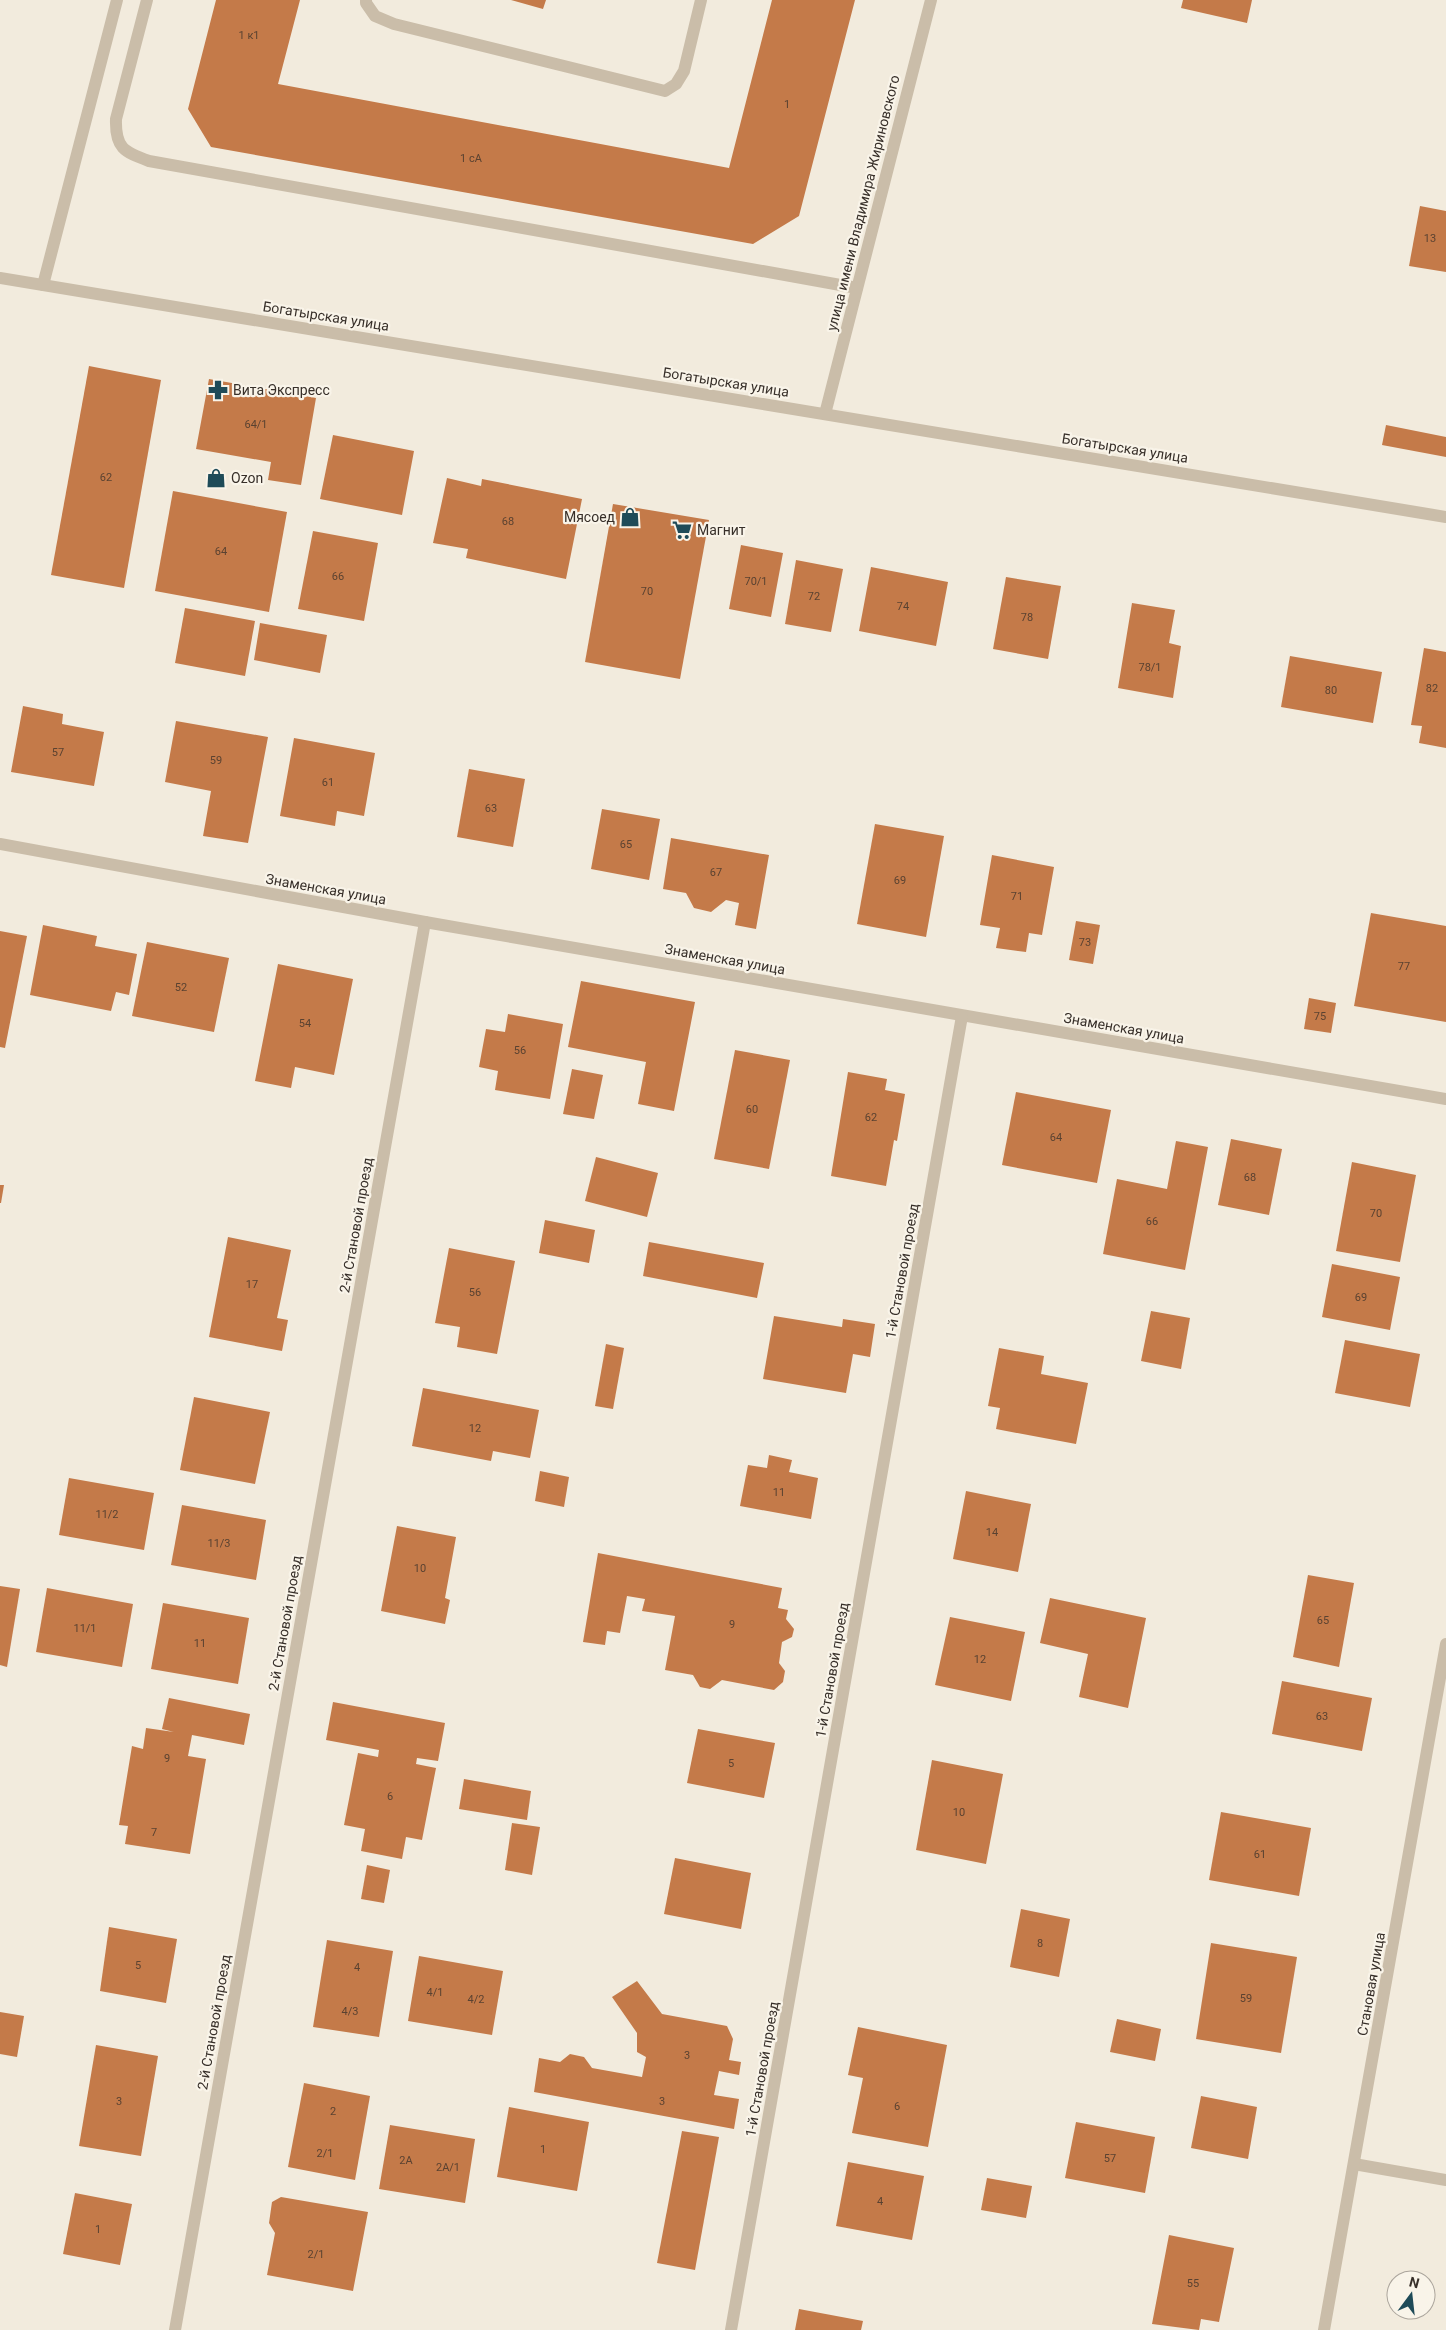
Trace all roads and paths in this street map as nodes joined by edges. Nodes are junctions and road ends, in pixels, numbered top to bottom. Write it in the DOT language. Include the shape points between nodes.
graph roads {
  1 [pos="116,0"];
  2 [pos="147,0"];
  3 [pos="366,0"];
  4 [pos="701,0"];
  5 [pos="931,0"];
  6 [pos="0,278"];
  7 [pos="44,285"];
  8 [pos="857,288"];
  9 [pos="825,414"];
  10 [pos="1446,517"];
  11 [pos="0,844"];
  12 [pos="425,922"];
  13 [pos="962,1016"];
  14 [pos="1446,1099"];
  15 [pos="1446,1644"];
  16 [pos="1354,2164"];
  17 [pos="1446,2180"];
  18 [pos="175,2330"];
  19 [pos="731,2330"];
  20 [pos="1324,2330"];
  1 -- 7 [label="street"];
  2 -- 8 [label="street" via="116,120 116,137 128,153 149,161"];
  3 -- 4 [label="street" via="375,16 394,24 665,91 676,84 684,71"];
  5 -- 8 [label="street, улица имени Владимира Жириновского"];
  6 -- 7 [label="street, Богатырская улица"];
  7 -- 9 [label="street, Богатырская улица"];
  8 -- 9 [label="street, улица имени Владимира Жириновского"];
  9 -- 10 [label="street, Богатырская улица"];
  11 -- 12 [label="street, Знаменская улица"];
  12 -- 13 [label="street, Знаменская улица"];
  12 -- 18 [label="street, 2-й Становой проезд"];
  13 -- 14 [label="street, Знаменская улица"];
  13 -- 19 [label="street, 1-й Становой проезд"];
  15 -- 16 [label="street, Становая улица"];
  16 -- 17 [label="street"];
  16 -- 20 [label="street, Становая улица"];
}
